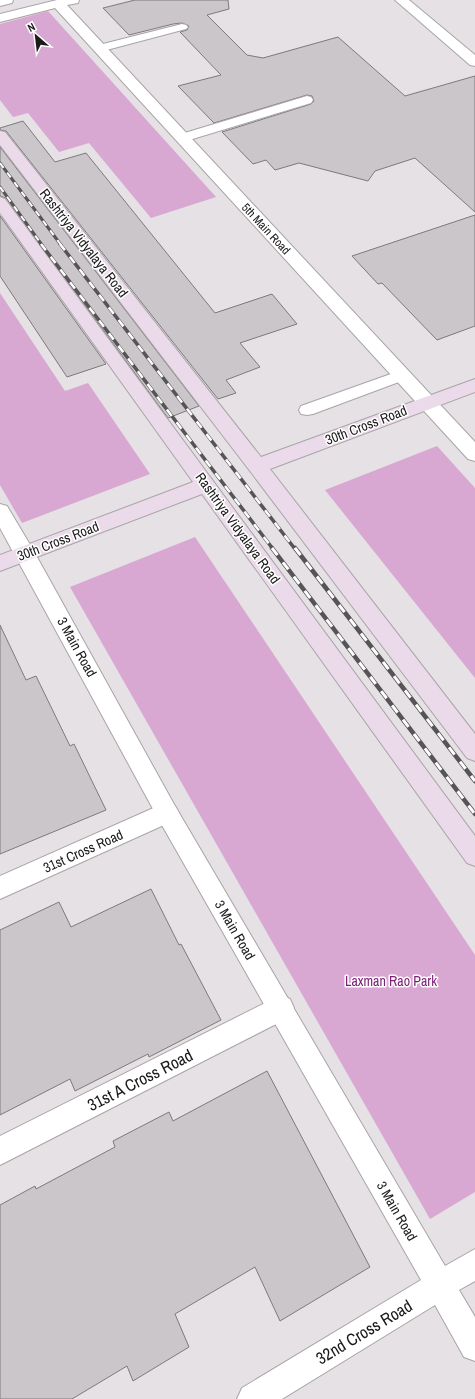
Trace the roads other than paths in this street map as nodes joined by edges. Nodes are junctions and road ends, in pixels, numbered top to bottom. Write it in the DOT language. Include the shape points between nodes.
graph roads {
  1 [pos="7,0"];
  2 [pos="401,0"];
  3 [pos="0,2"];
  4 [pos="65,2"];
  5 [pos="0,18"];
  6 [pos="182,27"];
  7 [pos="99,48"];
  8 [pos="475,62"];
  9 [pos="307,100"];
  10 [pos="0,135"];
  11 [pos="182,138"];
  12 [pos="0,202"];
  13 [pos="402,375"];
  14 [pos="475,385"];
  15 [pos="427,402"];
  16 [pos="307,410"];
  17 [pos="475,454"];
  18 [pos="257,466"];
  19 [pos="206,485"];
  20 [pos="0,511"];
  21 [pos="26,553"];
  22 [pos="0,563"];
  23 [pos="475,751"];
  24 [pos="167,813"];
  25 [pos="475,855"];
  26 [pos="0,888"];
  27 [pos="281,1008"];
  28 [pos="0,1151"];
  29 [pos="475,1264"];
  30 [pos="440,1286"];
  31 [pos="475,1346"];
  32 [pos="252,1399"];
  1 -- 3 [label="street"];
  2 -- 8 [label="street"];
  4 -- 5 [label="street"];
  4 -- 7 [label="street, 5th Main Road"];
  6 -- 7 [label="lane"];
  7 -- 11 [label="street, 5th Main Road"];
  9 -- 11 [label="lane"];
  10 -- 18 [label="main road, Rashtriya Vidyalaya Road"];
  11 -- 13 [label="street, 5th Main Road"];
  12 -- 19 [label="main road, Rashtriya Vidyalaya Road"];
  13 -- 15 [label="street, 5th Main Road"];
  13 -- 16 [label="lane"];
  14 -- 15 [label="main road, 30th Cross Road"];
  15 -- 17 [label="street, 5th Main Road"];
  15 -- 18 [label="main road, 30th Cross Road"];
  18 -- 23 [label="main road, Rashtriya Vidyalaya Road"];
  19 -- 21 [label="main road, 30th Cross Road"];
  19 -- 25 [label="main road, Rashtriya Vidyalaya Road"];
  20 -- 21 [label="street, 3 Main Road"];
  21 -- 22 [label="main road, 30th Cross Road"];
  21 -- 24 [label="street, 3 Main Road"];
  24 -- 26 [label="street, 31st Cross Road"];
  24 -- 27 [label="street, 3 Main Road"];
  27 -- 28 [label="street, 31st A Cross Road"];
  27 -- 30 [label="street, 3 Main Road"];
  29 -- 30 [label="street, 32nd Cross Road"];
  30 -- 31 [label="street, 3 Main Road"];
  30 -- 32 [label="street, 32nd Cross Road"];
}
